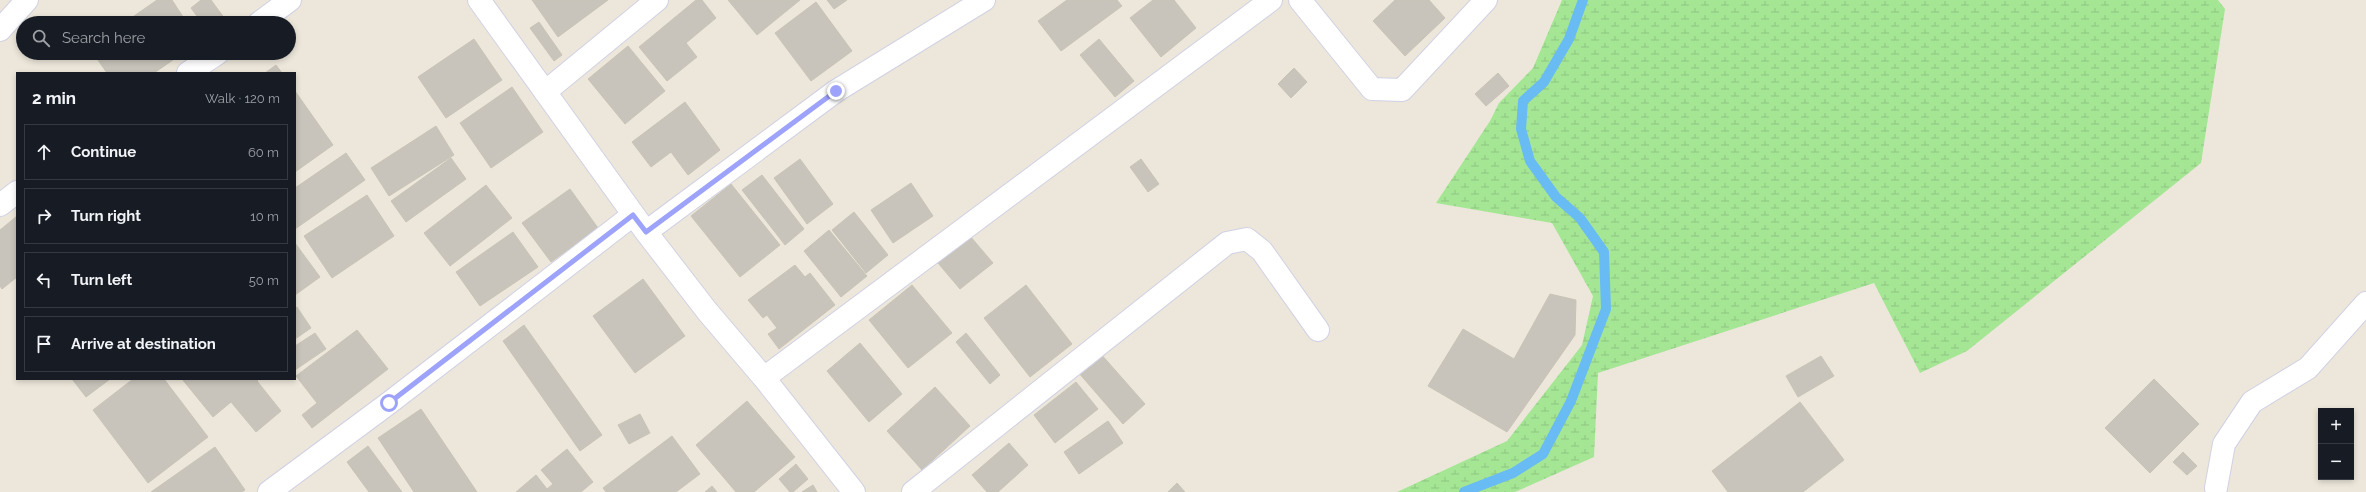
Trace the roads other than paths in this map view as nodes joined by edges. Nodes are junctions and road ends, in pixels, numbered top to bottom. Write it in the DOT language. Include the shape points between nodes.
graph roads {
  1 [pos="27,0"];
  2 [pos="290,0"];
  3 [pos="480,0"];
  4 [pos="657,0"];
  5 [pos="984,0"];
  6 [pos="1271,0"];
  7 [pos="1300,0"];
  8 [pos="1486,0"];
  9 [pos="268,16"];
  10 [pos="0,30"];
  11 [pos="208,60"];
  12 [pos="190,72"];
  13 [pos="545,92"];
  14 [pos="16,193"];
  15 [pos="0,205"];
  16 [pos="640,224"];
  17 [pos="2366,303"];
  18 [pos="1318,330"];
  19 [pos="764,378"];
  20 [pos="2216,488"];
  21 [pos="268,492"];
  22 [pos="854,492"];
  23 [pos="913,492"];
  1 -- 10 [label="street"];
  2 -- 9 [label="street"];
  3 -- 13 [label="street"];
  4 -- 13 [label="street"];
  5 -- 16 [label="street" via="836,91"];
  6 -- 19 [label="street"];
  7 -- 8 [label="street" via="1372,89 1402,90"];
  11 -- 12 [label="street"];
  13 -- 16 [label="street"];
  14 -- 15 [label="street"];
  16 -- 19 [label="street" via="707,311"];
  16 -- 21 [label="street"];
  17 -- 20 [label="street" via="2308,368 2252,402 2224,444"];
  18 -- 23 [label="street" via="1262,251 1246,239 1227,243"];
  19 -- 22 [label="street"];
}
